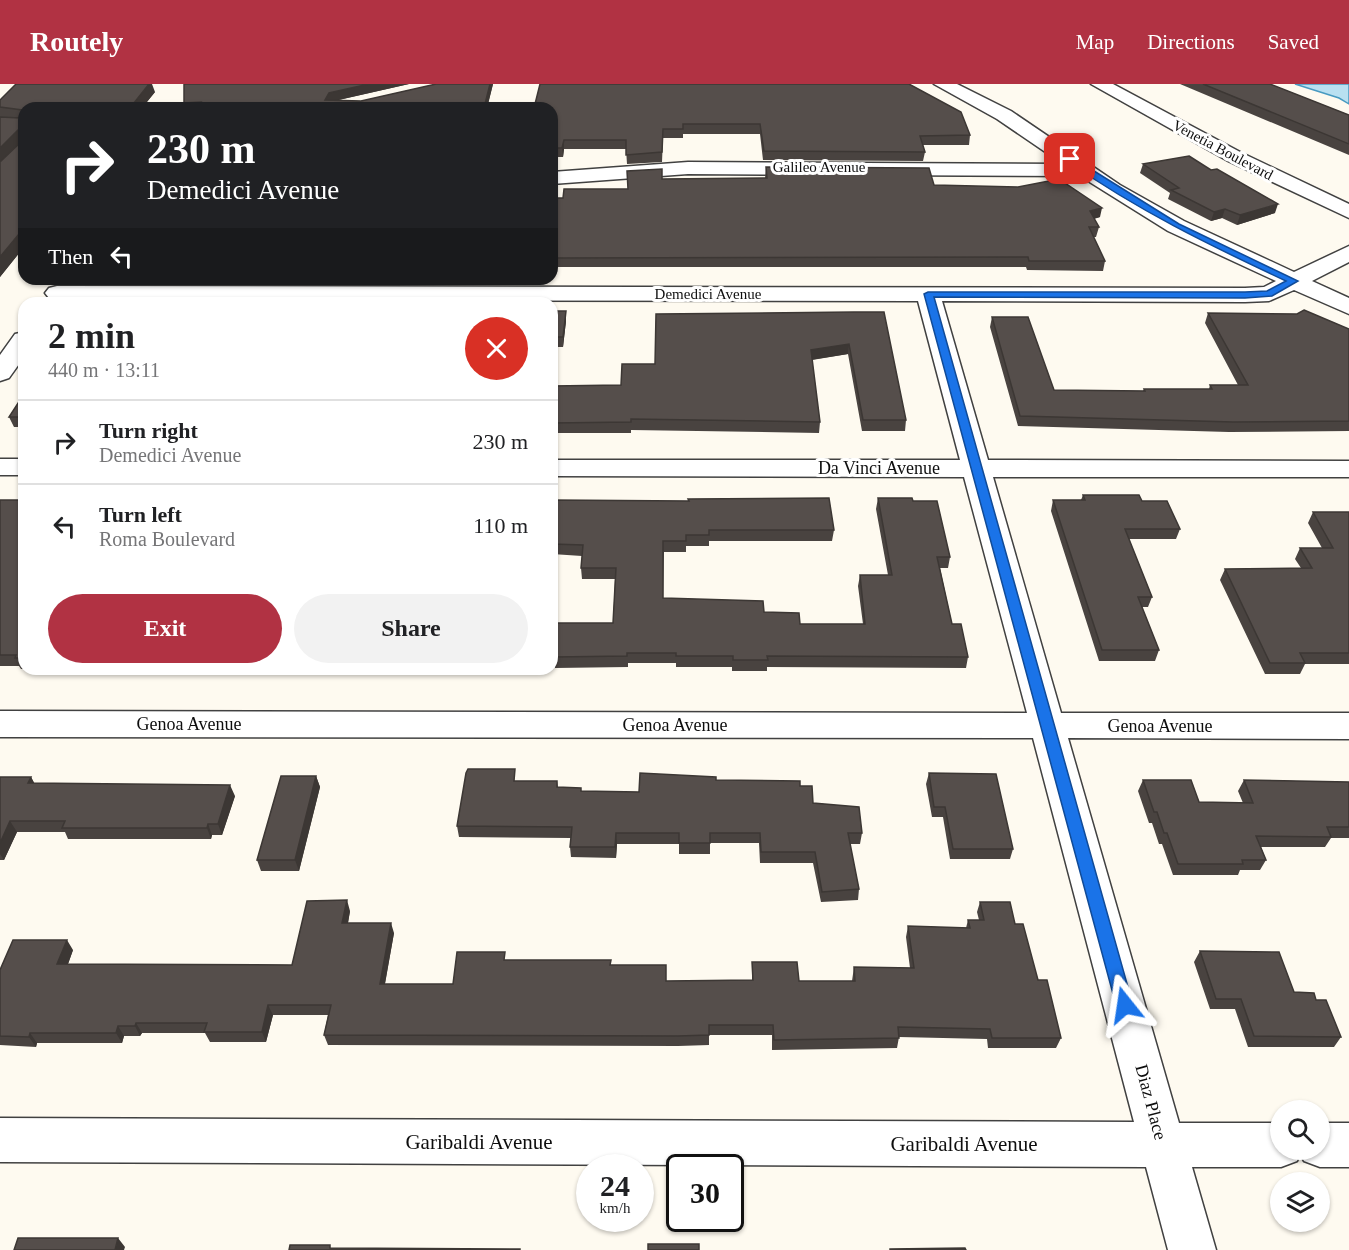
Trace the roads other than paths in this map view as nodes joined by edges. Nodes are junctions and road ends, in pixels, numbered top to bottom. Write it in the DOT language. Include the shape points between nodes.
graph roads {
  1 [pos="943,84"];
  2 [pos="1100,84"];
  3 [pos="1086,170"];
  4 [pos="558,177"];
  5 [pos="1349,212"];
  6 [pos="1349,253"];
  7 [pos="1293,281"];
  8 [pos="58,292"];
  9 [pos="928,294"];
  10 [pos="1349,307"];
  11 [pos="18,348"];
  12 [pos="0,373"];
  13 [pos="0,467"];
  14 [pos="18,467"];
  15 [pos="558,468"];
  16 [pos="976,469"];
  17 [pos="1349,469"];
  18 [pos="0,724"];
  19 [pos="1049,726"];
  20 [pos="1349,726"];
  21 [pos="0,1140"];
  22 [pos="1162,1144"];
  23 [pos="1270,1145"];
  24 [pos="1330,1145"];
  25 [pos="1349,1145"];
  26 [pos="1191,1250"];
  1 -- 3 [label="street" via="1004,114"];
  2 -- 5 [label="street, Venetia Boulevard" via="1245,163"];
  3 -- 4 [label="street, Galileo Avenue" via="743,167"];
  3 -- 7 [label="street" via="1176,226"];
  6 -- 7 [label="street, Demedici Avenue"];
  7 -- 9 [label="street, Demedici Avenue" via="1269,294 1245,295"];
  7 -- 10 [label="street"];
  8 -- 9 [label="street, Demedici Avenue"];
  9 -- 16 [label="street, Diaz Place"];
  11 -- 12 [label="street"];
  13 -- 14 [label="street"];
  15 -- 16 [label="street, Da Vinci Avenue"];
  16 -- 17 [label="street, Da Vinci Avenue"];
  16 -- 19 [label="street, Diaz Place"];
  18 -- 19 [label="street, Genoa Avenue"];
  19 -- 20 [label="street, Genoa Avenue"];
  19 -- 22 [label="street, Diaz Place"];
  21 -- 22 [label="street, Garibaldi Avenue"];
  22 -- 23 [label="street, Garibaldi Avenue"];
  22 -- 26 [label="street, Diaz Place"];
  24 -- 25 [label="street"];
}
